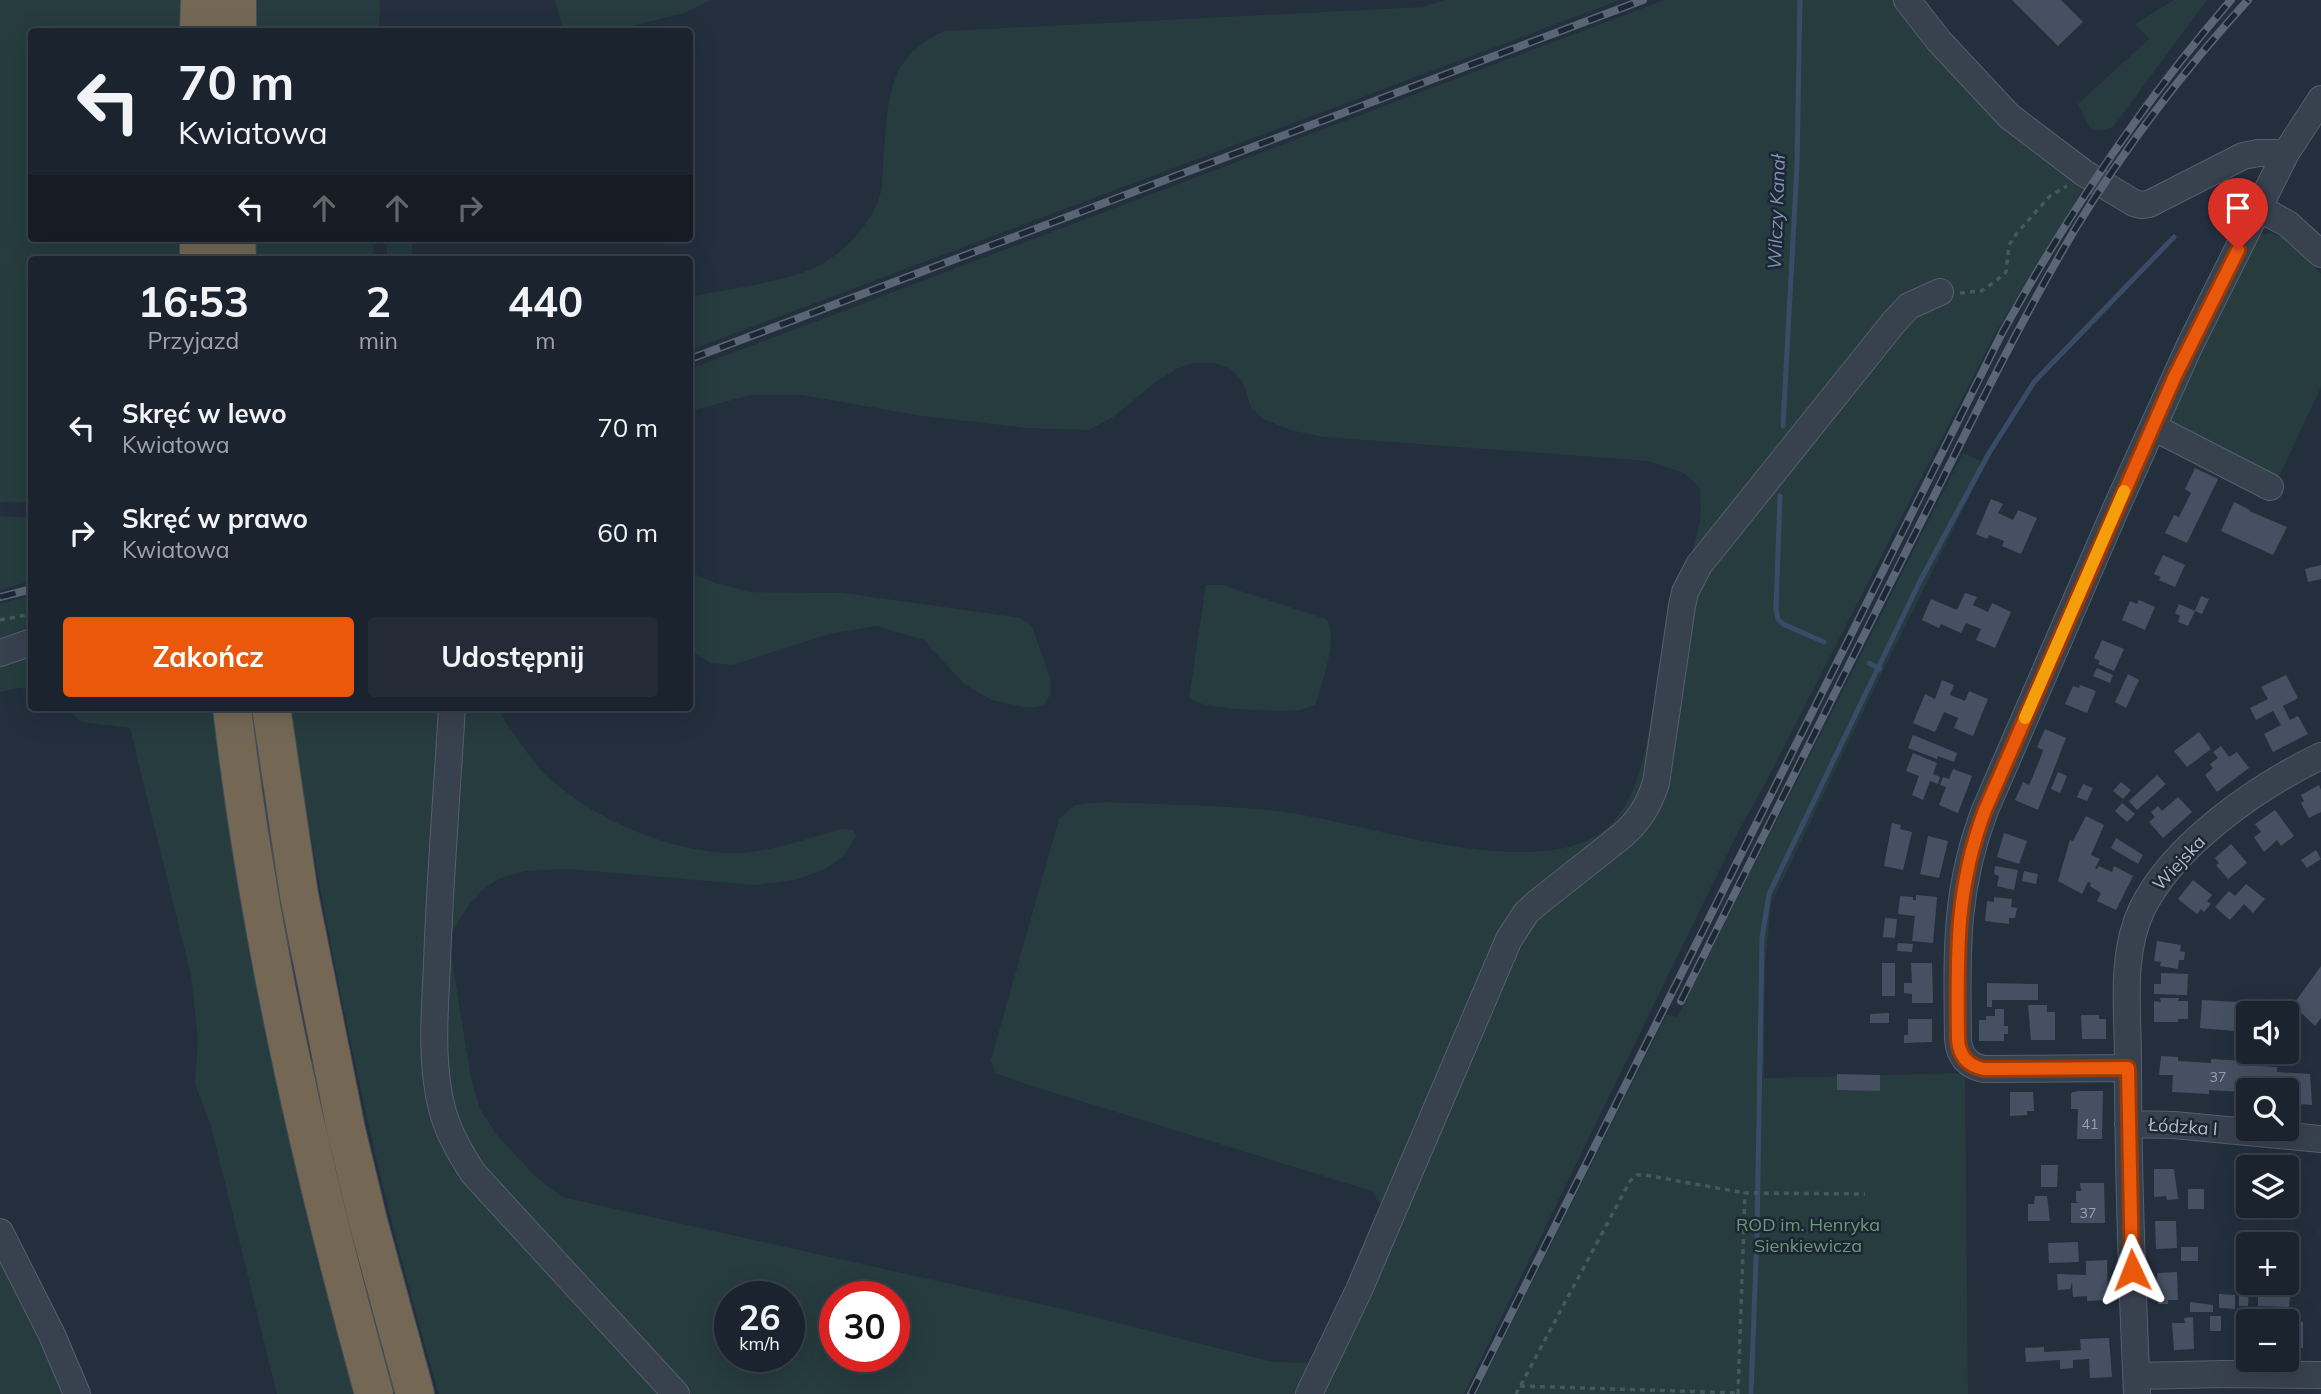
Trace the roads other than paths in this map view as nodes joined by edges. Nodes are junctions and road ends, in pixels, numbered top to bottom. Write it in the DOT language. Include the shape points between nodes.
graph roads {
  1 [pos="200,0"];
  2 [pos="237,0"];
  3 [pos="1907,0"];
  4 [pos="199,28"];
  5 [pos="237,28"];
  6 [pos="2321,99"];
  7 [pos="2286,153"];
  8 [pos="2259,208"];
  9 [pos="2321,254"];
  10 [pos="1940,292"];
  11 [pos="2153,427"];
  12 [pos="2270,486"];
  13 [pos="28,643"];
  14 [pos="0,653"];
  15 [pos="233,711"];
  16 [pos="272,711"];
  17 [pos="452,711"];
  18 [pos="2321,756"];
  19 [pos="299,895"];
  20 [pos="260,900"];
  21 [pos="303,1016"];
  22 [pos="2128,1068"];
  23 [pos="2128,1125"];
  24 [pos="346,1130"];
  25 [pos="308,1138"];
  26 [pos="2321,1139"];
  27 [pos="0,1232"];
  28 [pos="2321,1375"];
  29 [pos="2137,1385"];
  30 [pos="77,1394"];
  31 [pos="374,1394"];
  32 [pos="415,1394"];
  33 [pos="676,1394"];
  34 [pos="1309,1394"];
  1 -- 4 [label="highway"];
  2 -- 5 [label="highway"];
  3 -- 7 [label="street" via="2009,116 2084,173 2141,205 2243,156"];
  6 -- 7 [label="street"];
  7 -- 8 [label="street"];
  8 -- 9 [label="street" via="2288,224"];
  8 -- 11 [label="street"];
  10 -- 34 [label="street" via="1909,306 1894,321 1699,565 1682,606 1650,800 1623,835 1526,913 1509,940 1359,1290"];
  11 -- 12 [label="street"];
  11 -- 22 [label="street" via="1985,810 1965,873 1958,938 1958,1047 1971,1065 1984,1069"];
  13 -- 14 [label="street"];
  15 -- 20 [label="highway"];
  16 -- 19 [label="highway"];
  17 -- 33 [label="street" via="433,1048 447,1128 473,1173"];
  18 -- 22 [label="street, Wiejska" via="2226,816 2151,892 2130,950"];
  19 -- 21 [label="street"];
  19 -- 24 [label="highway"];
  20 -- 21 [label="street"];
  20 -- 25 [label="highway"];
  21 -- 24 [label="street"];
  21 -- 25 [label="street"];
  22 -- 23 [label="street, Wiejska"];
  23 -- 26 [label="street, Łódzka I"];
  23 -- 29 [label="street, Wiejska"];
  24 -- 32 [label="highway"];
  25 -- 31 [label="highway"];
  27 -- 30 [label="street"];
  28 -- 29 [label="street" via="2236,1374"];
}
